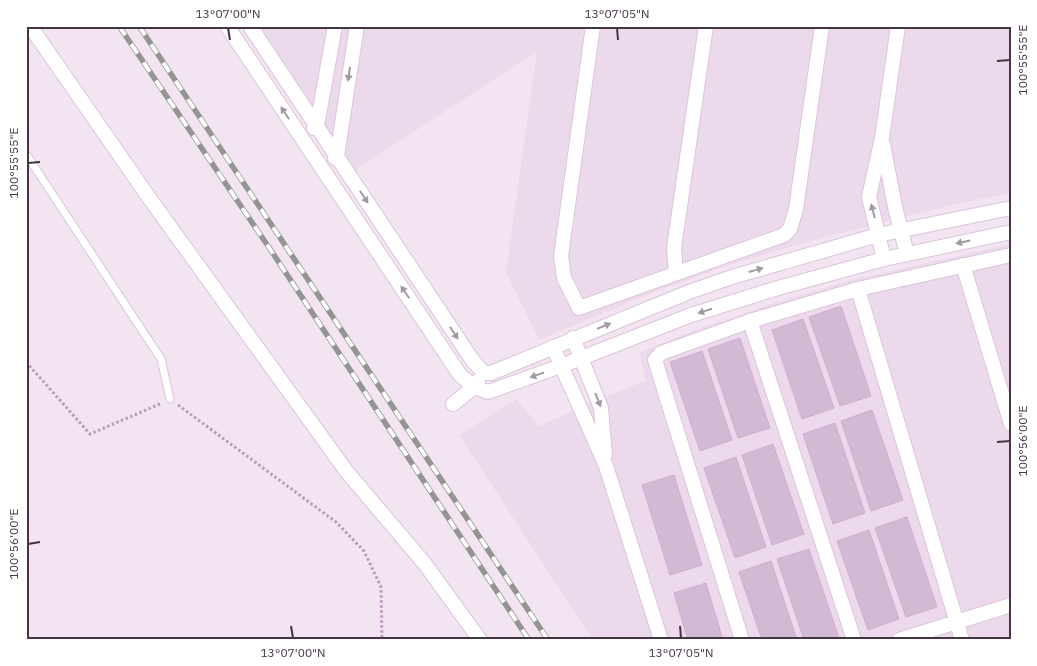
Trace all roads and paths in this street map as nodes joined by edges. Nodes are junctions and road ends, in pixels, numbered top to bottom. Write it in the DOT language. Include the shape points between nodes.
graph roads {
  1 [pos="30,26"];
  2 [pos="227,26"];
  3 [pos="250,26"];
  4 [pos="335,26"];
  5 [pos="357,26"];
  6 [pos="593,26"];
  7 [pos="706,26"];
  8 [pos="822,26"];
  9 [pos="898,26"];
  10 [pos="317,126"];
  11 [pos="302,138"];
  12 [pos="882,138"];
  13 [pos="26,154"];
  14 [pos="337,156"];
  15 [pos="322,168"];
  16 [pos="1011,208"];
  17 [pos="901,230"];
  18 [pos="1011,232"];
  19 [pos="878,235"];
  20 [pos="907,254"];
  21 [pos="1011,255"];
  22 [pos="884,259"];
  23 [pos="963,265"];
  24 [pos="676,273"];
  25 [pos="858,289"];
  26 [pos="750,321"];
  27 [pos="573,338"];
  28 [pos="553,347"];
  29 [pos="581,358"];
  30 [pos="26,362"];
  31 [pos="561,366"];
  32 [pos="484,373"];
  33 [pos="474,387"];
  34 [pos="170,399"];
  35 [pos="453,404"];
  36 [pos="1011,424"];
  37 [pos="606,466"];
  38 [pos="1011,605"];
  39 [pos="956,622"];
  40 [pos="382,640"];
  41 [pos="480,640"];
  42 [pos="661,640"];
  43 [pos="742,640"];
  44 [pos="854,640"];
  45 [pos="899,640"];
  46 [pos="962,640"];
  1 -- 41 [label="street" via="347,472 425,564"];
  11 -- 2 [label="street, one-way"];
  3 -- 10 [label="street"];
  4 -- 10 [label="street"];
  5 -- 14 [label="street, one-way"];
  6 -- 24 [label="street" via="561,256 564,278 579,308"];
  7 -- 24 [label="street" via="674,248"];
  8 -- 24 [label="street" via="796,209 790,228 784,235"];
  9 -- 12 [label="street"];
  10 -- 11 [label="street"];
  10 -- 14 [label="street"];
  11 -- 15 [label="street"];
  12 -- 17 [label="street"];
  19 -- 12 [label="street, one-way" via="869,197"];
  13 -- 34 [label="lane" via="161,359"];
  14 -- 15 [label="street"];
  14 -- 32 [label="street, one-way" via="472,361"];
  33 -- 15 [label="street, one-way" via="460,375"];
  16 -- 17 [label="street"];
  17 -- 19 [label="street"];
  17 -- 20 [label="street"];
  18 -- 20 [label="street, one-way"];
  19 -- 22 [label="street"];
  27 -- 19 [label="street, one-way" via="732,277"];
  20 -- 22 [label="street"];
  21 -- 23 [label="street"];
  22 -- 29 [label="street, one-way" via="691,316"];
  23 -- 25 [label="street"];
  23 -- 36 [label="street"];
  25 -- 26 [label="street"];
  25 -- 39 [label="street"];
  26 -- 43 [label="street" via="661,354 655,360"];
  26 -- 44 [label="street"];
  27 -- 28 [label="street"];
  27 -- 29 [label="street"];
  28 -- 31 [label="street"];
  28 -- 32 [label="street"];
  29 -- 31 [label="street"];
  29 -- 37 [label="street, one-way" via="601,408"];
  30 -- 34 [label="path" via="90,434"];
  31 -- 33 [label="street, one-way" via="488,392"];
  31 -- 37 [label="street"];
  32 -- 33 [label="street"];
  33 -- 35 [label="street"];
  34 -- 40 [label="path" via="336,522 364,551 381,587"];
  37 -- 42 [label="street"];
  38 -- 39 [label="street"];
  39 -- 45 [label="street"];
  39 -- 46 [label="street"];
}
